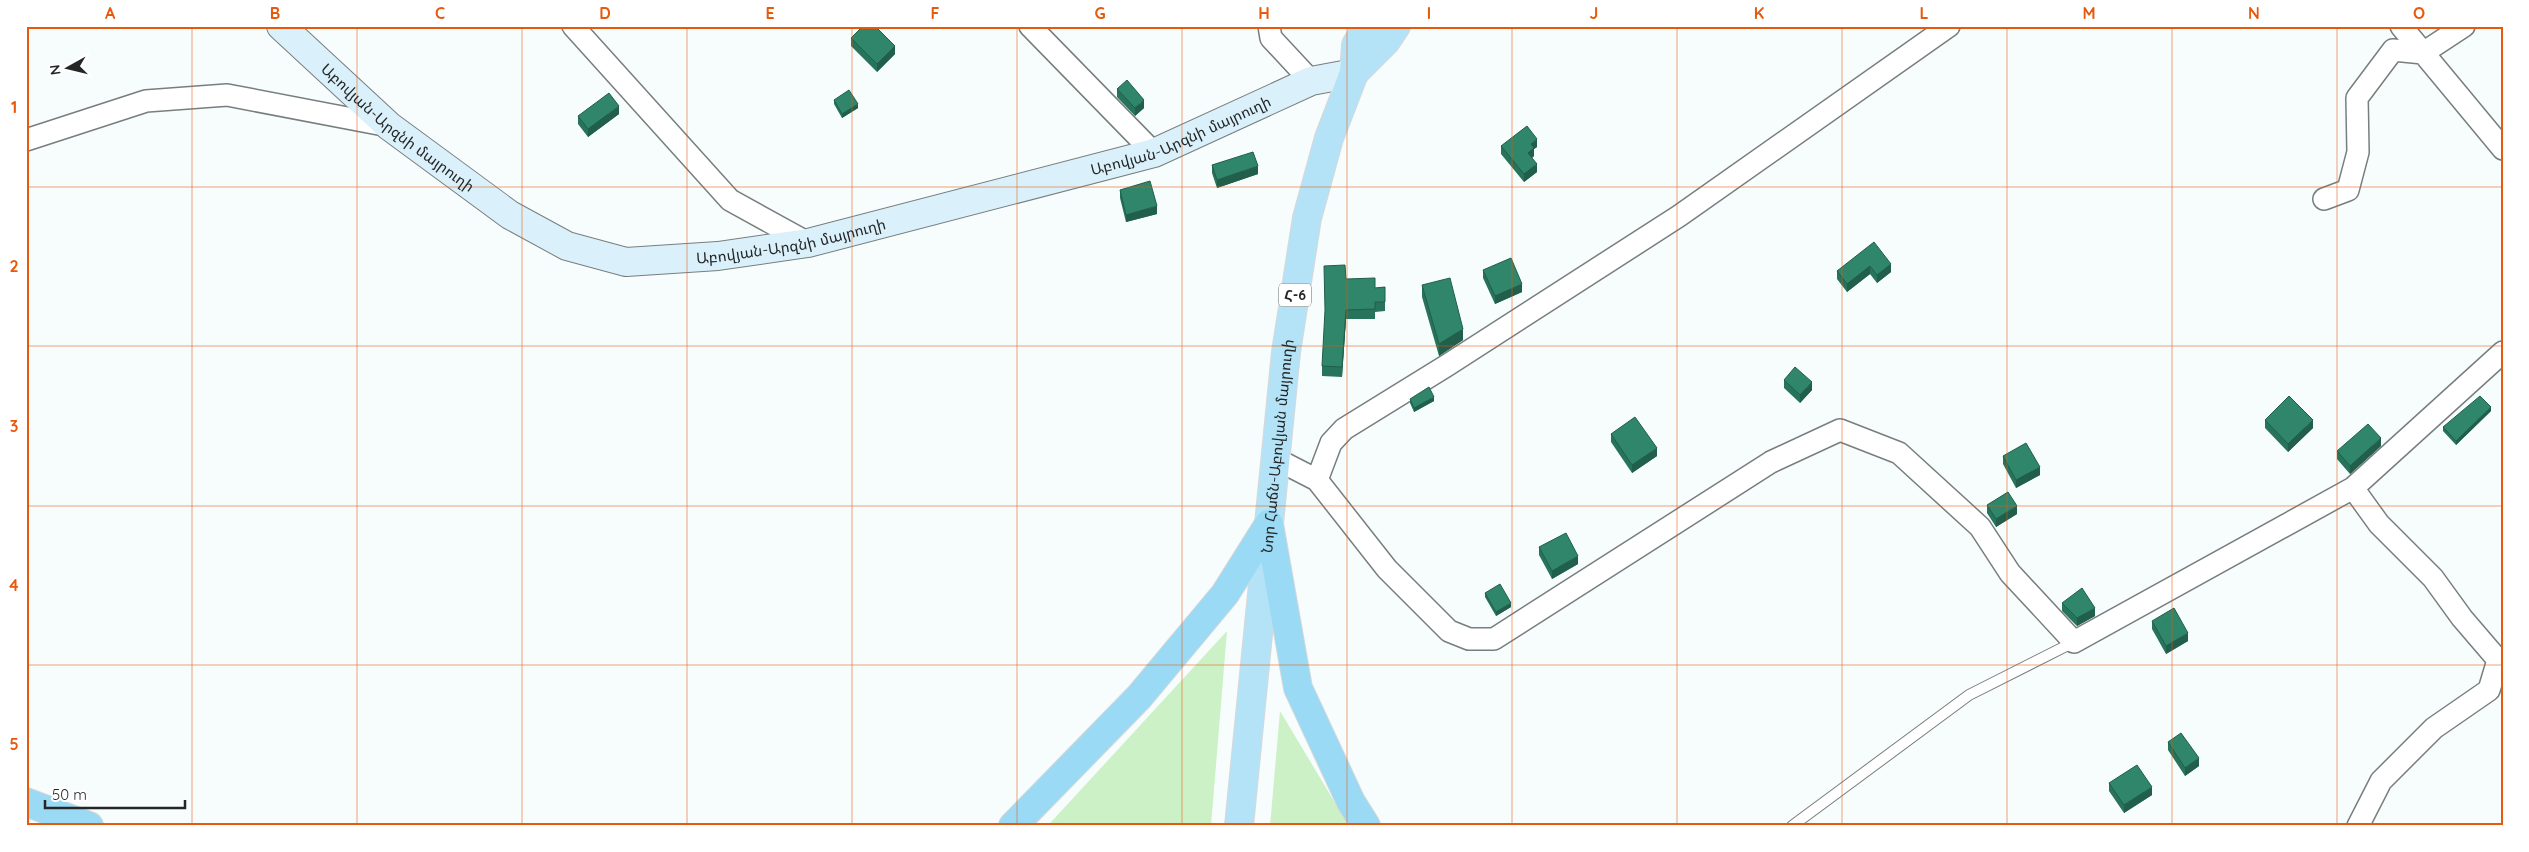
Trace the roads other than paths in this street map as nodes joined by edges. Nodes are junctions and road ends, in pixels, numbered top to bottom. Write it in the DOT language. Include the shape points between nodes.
graph roads {
  1 [pos="281,26"];
  2 [pos="573,26"];
  3 [pos="1030,26"];
  4 [pos="1269,26"];
  5 [pos="1368,26"];
  6 [pos="1396,26"];
  7 [pos="1949,26"];
  8 [pos="2401,26"];
  9 [pos="2464,26"];
  10 [pos="2424,53"];
  11 [pos="1354,73"];
  12 [pos="1311,82"];
  13 [pos="389,126"];
  14 [pos="26,140"];
  15 [pos="2503,149"];
  16 [pos="1154,153"];
  17 [pos="2324,199"];
  18 [pos="808,243"];
  19 [pos="2503,352"];
  20 [pos="1276,459"];
  21 [pos="1317,480"];
  22 [pos="2353,488"];
  23 [pos="1269,524"];
  24 [pos="2074,642"];
  25 [pos="2497,680"];
  26 [pos="26,802"];
  27 [pos="89,826"];
  28 [pos="1013,826"];
  29 [pos="1239,826"];
  30 [pos="1366,826"];
  31 [pos="1792,826"];
  32 [pos="2358,826"];
  1 -- 13 [label="main road, Աբովյան-Արզնի մայրուղի"];
  2 -- 18 [label="street" via="730,200"];
  3 -- 16 [label="street"];
  4 -- 12 [label="street" via="1271,38"];
  5 -- 11 [label="main road" via="1356,45"];
  6 -- 11 [label="main road" via="1386,41"];
  7 -- 21 [label="street" via="1679,216 1344,429 1331,443"];
  8 -- 10 [label="street"];
  9 -- 10 [label="street"];
  10 -- 15 [label="street"];
  10 -- 17 [label="street" via="2393,50 2357,98 2358,152 2348,190"];
  11 -- 12 [label="main road, Աբովյան-Արզնի մայրուղի"];
  11 -- 20 [label="main road, Նոր Հաճն-Աբովյան մայրուղի / Հ-6" via="1330,138 1307,218 1286,352"];
  12 -- 16 [label="main road, Աբովյան-Արզնի մայրուղի"];
  13 -- 14 [label="street" via="227,95 146,102"];
  13 -- 18 [label="main road, Աբովյան-Արզնի մայրուղի" via="510,215 567,246 626,262 718,256"];
  16 -- 18 [label="main road, Աբովյան-Արզնի մայրուղի"];
  19 -- 22 [label="street"];
  20 -- 21 [label="street"];
  20 -- 23 [label="main road, Նոր Հաճն-Աբովյան մայրուղի / Հ-6"];
  21 -- 24 [label="street" via="1386,569 1449,632 1469,639 1494,639 1772,462 1840,430 1899,453 1980,527 2010,573"];
  22 -- 24 [label="street"];
  22 -- 25 [label="street" via="2379,524 2433,578 2498,660"];
  23 -- 28 [label="highway" via="1225,594 1139,697"];
  23 -- 29 [label="main road, Նոր Հաճն-Աբովյան մայրուղի / Հ-6"];
  23 -- 30 [label="highway" via="1298,688 1351,802"];
  24 -- 31 [label="lane" via="1969,695"];
  25 -- 32 [label="street" via="2489,690 2434,728 2381,781"];
  26 -- 27 [label="highway"];
}
